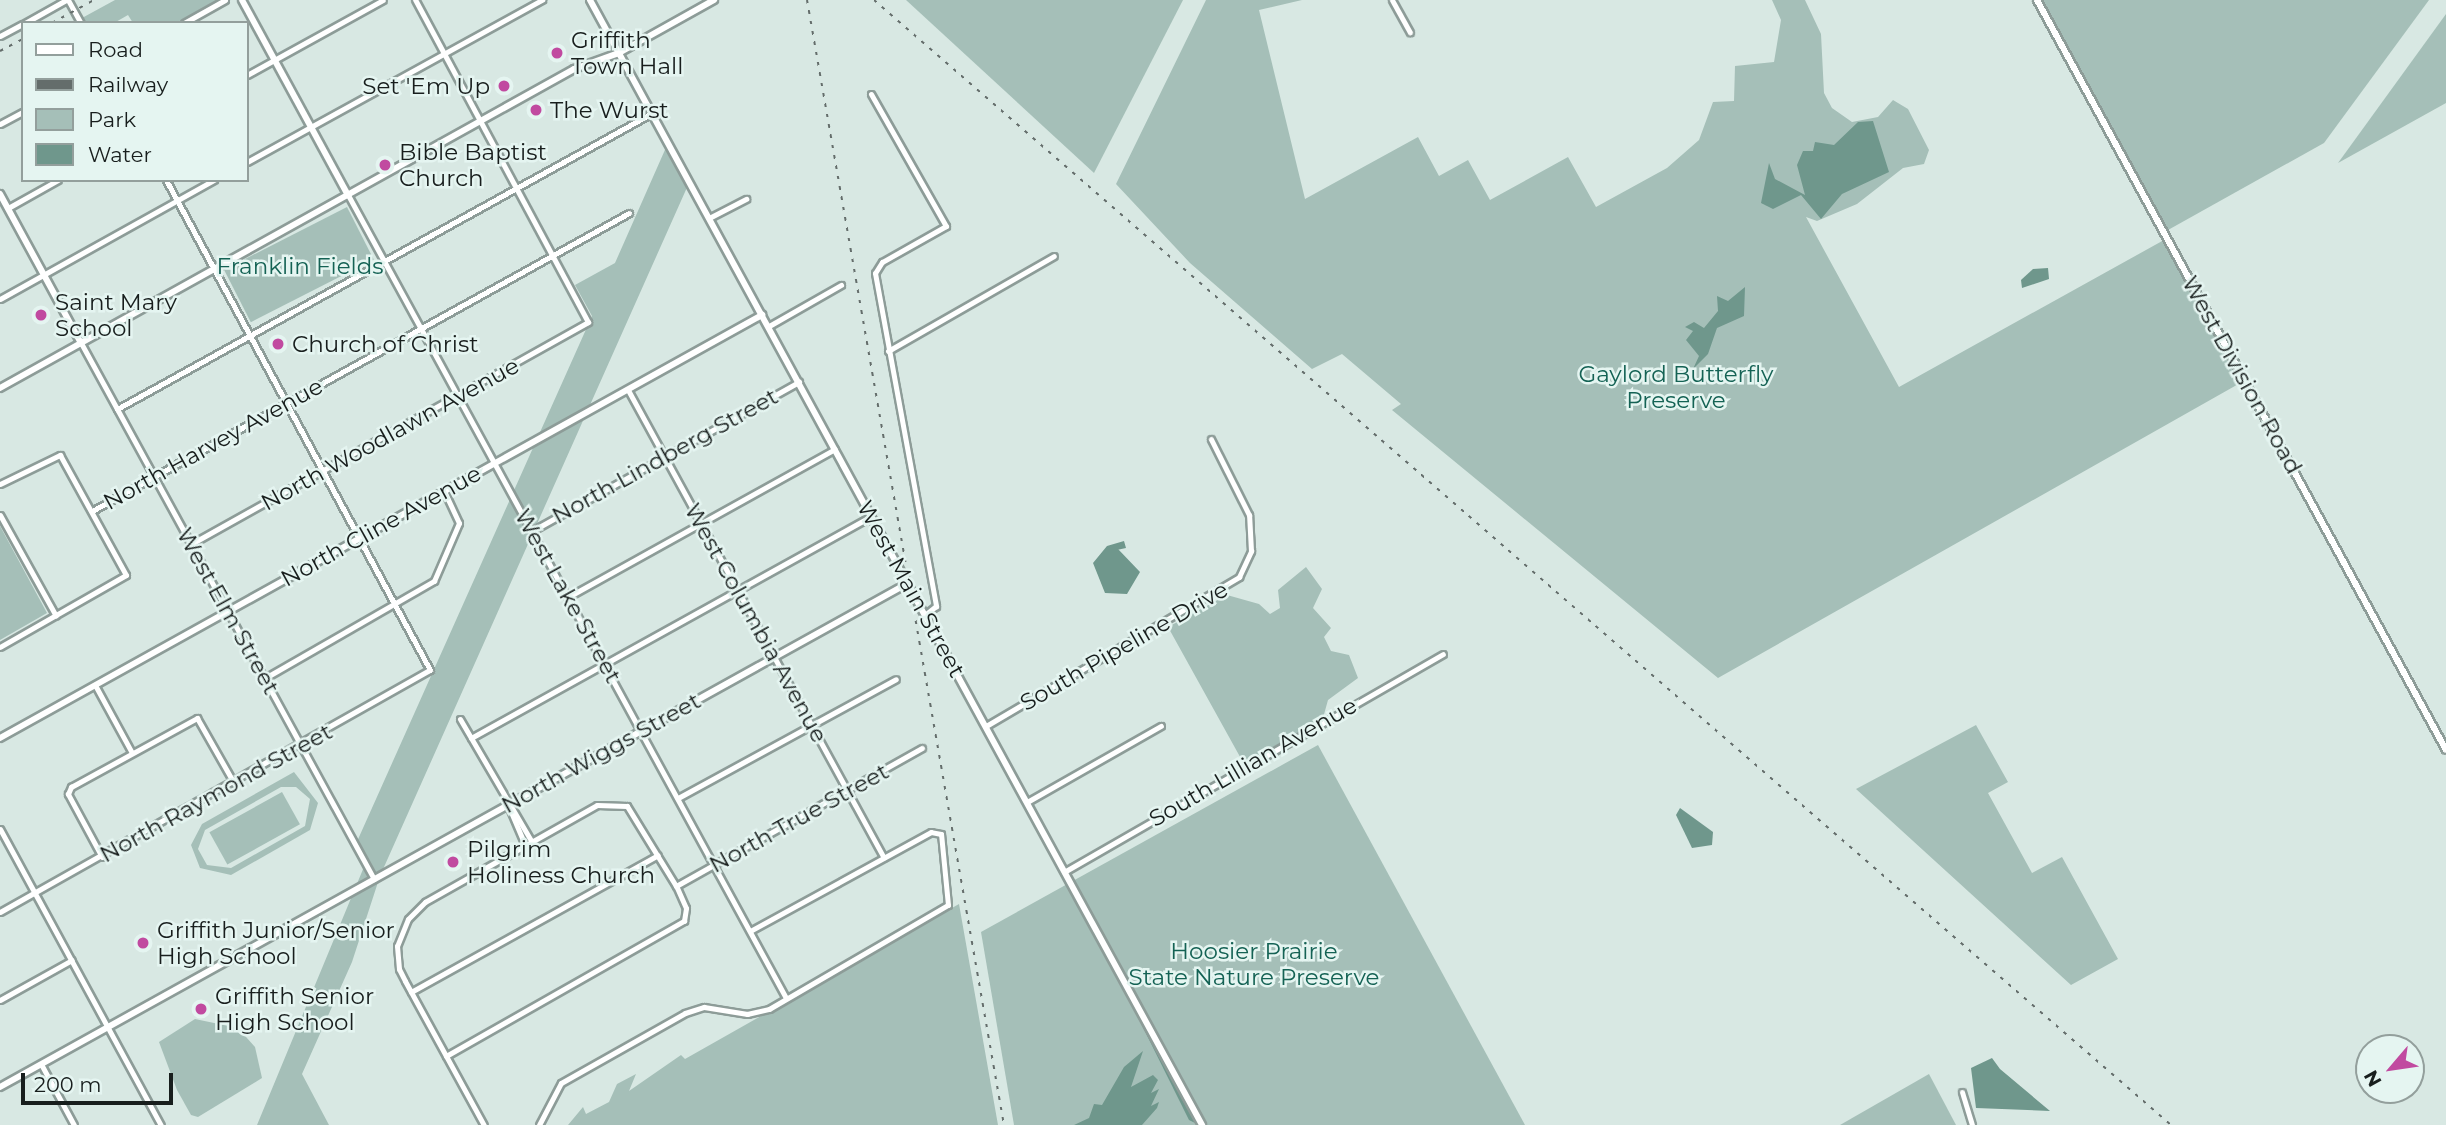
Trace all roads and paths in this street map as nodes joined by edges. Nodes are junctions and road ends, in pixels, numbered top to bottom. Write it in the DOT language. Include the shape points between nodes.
graph roads {
  1 [pos="67,0"];
  2 [pos="225,0"];
  3 [pos="242,0"];
  4 [pos="383,0"];
  5 [pos="415,0"];
  6 [pos="542,0"];
  7 [pos="590,0"];
  8 [pos="714,0"];
  9 [pos="1392,0"];
  10 [pos="2037,0"];
  11 [pos="28,21"];
  12 [pos="80,21"];
  13 [pos="188,21"];
  14 [pos="21,25"];
  15 [pos="1410,32"];
  16 [pos="0,36"];
  17 [pos="444,53"];
  18 [pos="619,53"];
  19 [pos="275,60"];
  20 [pos="248,74"];
  21 [pos="871,94"];
  22 [pos="21,113"];
  23 [pos="652,114"];
  24 [pos="482,120"];
  25 [pos="0,124"];
  26 [pos="311,127"];
  27 [pos="248,162"];
  28 [pos="54,182"];
  29 [pos="167,182"];
  30 [pos="211,182"];
  31 [pos="518,187"];
  32 [pos="0,194"];
  33 [pos="348,195"];
  34 [pos="746,199"];
  35 [pos="177,201"];
  36 [pos="8,208"];
  37 [pos="629,213"];
  38 [pos="709,218"];
  39 [pos="554,255"];
  40 [pos="1054,256"];
  41 [pos="384,261"];
  42 [pos="215,269"];
  43 [pos="44,275"];
  44 [pos="841,285"];
  45 [pos="0,299"];
  46 [pos="762,315"];
  47 [pos="769,326"];
  48 [pos="421,329"];
  49 [pos="251,335"];
  50 [pos="81,343"];
  51 [pos="888,351"];
  52 [pos="799,382"];
  53 [pos="0,388"];
  54 [pos="628,390"];
  55 [pos="458,396"];
  56 [pos="288,403"];
  57 [pos="117,409"];
  58 [pos="1212,439"];
  59 [pos="835,449"];
  60 [pos="665,456"];
  61 [pos="494,463"];
  62 [pos="324,470"];
  63 [pos="154,477"];
  64 [pos="0,484"];
  65 [pos="444,492"];
  66 [pos="92,511"];
  67 [pos="0,515"];
  68 [pos="871,516"];
  69 [pos="701,523"];
  70 [pos="532,531"];
  71 [pos="361,537"];
  72 [pos="191,544"];
  73 [pos="908,583"];
  74 [pos="738,590"];
  75 [pos="568,597"];
  76 [pos="398,603"];
  77 [pos="228,611"];
  78 [pos="925,615"];
  79 [pos="56,616"];
  80 [pos="0,647"];
  81 [pos="1443,654"];
  82 [pos="774,657"];
  83 [pos="604,664"];
  84 [pos="265,678"];
  85 [pos="896,679"];
  86 [pos="95,685"];
  87 [pos="460,719"];
  88 [pos="811,724"];
  89 [pos="986,726"];
  90 [pos="1161,726"];
  91 [pos="641,731"];
  92 [pos="0,738"];
  93 [pos="471,738"];
  94 [pos="301,746"];
  95 [pos="922,748"];
  96 [pos="2446,750"];
  97 [pos="132,753"];
  98 [pos="234,783"];
  99 [pos="848,791"];
  100 [pos="678,798"];
  101 [pos="1027,802"];
  102 [pos="508,805"];
  103 [pos="0,829"];
  104 [pos="532,842"];
  105 [pos="525,845"];
  106 [pos="659,855"];
  107 [pos="102,857"];
  108 [pos="884,858"];
  109 [pos="714,865"];
  110 [pos="1064,872"];
  111 [pos="374,879"];
  112 [pos="676,886"];
  113 [pos="35,894"];
  114 [pos="0,912"];
  115 [pos="750,931"];
  116 [pos="72,960"];
  117 [pos="411,992"];
  118 [pos="786,998"];
  119 [pos="0,1000"];
  120 [pos="108,1027"];
  121 [pos="446,1056"];
  122 [pos="41,1064"];
  123 [pos="0,1087"];
  124 [pos="1962,1092"];
  125 [pos="74,1125"];
  126 [pos="161,1125"];
  127 [pos="484,1125"];
  128 [pos="539,1125"];
  129 [pos="1202,1125"];
  130 [pos="1972,1125"];
  1 -- 11 [label="street"];
  1 -- 12 [label="street"];
  2 -- 13 [label="street"];
  3 -- 19 [label="street"];
  4 -- 19 [label="street"];
  5 -- 17 [label="street"];
  6 -- 17 [label="street"];
  7 -- 18 [label="street, West Main Street"];
  8 -- 18 [label="street"];
  9 -- 15 [label="street"];
  10 -- 96 [label="street, West Division Road"];
  14 -- 16 [label="street"];
  17 -- 24 [label="street"];
  17 -- 26 [label="street"];
  18 -- 23 [label="street, West Main Street"];
  18 -- 24 [label="street" via="574,69"];
  19 -- 20 [label="street"];
  19 -- 26 [label="street"];
  21 -- 51 [label="street" via="946,226 877,267"];
  22 -- 25 [label="street"];
  23 -- 31 [label="street"];
  23 -- 38 [label="street, West Main Street"];
  24 -- 31 [label="street"];
  24 -- 33 [label="street"];
  26 -- 27 [label="street"];
  26 -- 33 [label="street"];
  28 -- 36 [label="street"];
  29 -- 35 [label="street"];
  30 -- 35 [label="street"];
  31 -- 39 [label="street"];
  31 -- 41 [label="street"];
  32 -- 36 [label="street"];
  33 -- 41 [label="street, West Lake Street"];
  33 -- 42 [label="street"];
  34 -- 38 [label="street"];
  35 -- 42 [label="street"];
  35 -- 43 [label="street"];
  36 -- 43 [label="street"];
  37 -- 39 [label="street, North Harvey Avenue"];
  38 -- 46 [label="street, West Main Street"];
  39 -- 48 [label="street, North Harvey Avenue"];
  39 -- 55 [label="street, North Woodlawn Avenue" via="588,321"];
  40 -- 51 [label="street"];
  41 -- 48 [label="street, West Lake Street"];
  41 -- 49 [label="street"];
  42 -- 49 [label="street"];
  42 -- 50 [label="street"];
  43 -- 45 [label="street"];
  43 -- 50 [label="street"];
  44 -- 47 [label="street"];
  46 -- 47 [label="street, West Main Street"];
  46 -- 54 [label="street, North Cline Avenue"];
  47 -- 52 [label="street, West Main Street"];
  48 -- 55 [label="street, West Lake Street"];
  48 -- 56 [label="street, North Harvey Avenue"];
  49 -- 56 [label="street"];
  49 -- 57 [label="street"];
  50 -- 53 [label="street"];
  50 -- 57 [label="street, West Elm Street"];
  51 -- 78 [label="street" via="936,606"];
  52 -- 59 [label="street, West Main Street"];
  52 -- 60 [label="street, North Lindberg Street"];
  54 -- 60 [label="street, West Columbia Avenue"];
  54 -- 61 [label="street, North Cline Avenue"];
  55 -- 61 [label="street, West Lake Street"];
  55 -- 62 [label="street, North Woodlawn Avenue"];
  56 -- 62 [label="street"];
  56 -- 63 [label="street, North Harvey Avenue"];
  57 -- 63 [label="street, West Elm Street"];
  58 -- 89 [label="street, South Pipeline Drive" via="1249,515 1251,551 1239,577"];
  59 -- 68 [label="street, West Main Street"];
  59 -- 69 [label="street"];
  60 -- 69 [label="street, West Columbia Avenue"];
  60 -- 70 [label="street, North Lindberg Street"];
  61 -- 65 [label="street, North Cline Avenue"];
  61 -- 70 [label="street, West Lake Street"];
  62 -- 71 [label="street"];
  62 -- 72 [label="street, North Woodlawn Avenue"];
  63 -- 66 [label="street, North Harvey Avenue"];
  63 -- 72 [label="street, West Elm Street"];
  64 -- 66 [label="street" via="57,453"];
  65 -- 71 [label="street, North Cline Avenue"];
  65 -- 76 [label="street" via="457,529 434,581"];
  66 -- 79 [label="street" via="126,575"];
  67 -- 79 [label="street"];
  68 -- 73 [label="street, West Main Street"];
  68 -- 74 [label="street"];
  69 -- 74 [label="street, West Columbia Avenue"];
  69 -- 75 [label="street"];
  70 -- 75 [label="street, West Lake Street"];
  71 -- 76 [label="street"];
  71 -- 77 [label="street, North Cline Avenue"];
  72 -- 77 [label="street, West Elm Street"];
  73 -- 78 [label="street, West Main Street"];
  73 -- 82 [label="street, North Wiggs Street"];
  74 -- 82 [label="street, West Columbia Avenue"];
  74 -- 83 [label="street"];
  75 -- 83 [label="street, West Lake Street"];
  76 -- 84 [label="street"];
  76 -- 94 [label="street, North Raymond Street" via="430,670"];
  77 -- 84 [label="street, West Elm Street"];
  77 -- 86 [label="street, North Cline Avenue"];
  78 -- 89 [label="street, West Main Street"];
  79 -- 80 [label="street"];
  81 -- 110 [label="street, South Lillian Avenue"];
  82 -- 88 [label="street, West Columbia Avenue"];
  82 -- 91 [label="street, North Wiggs Street"];
  83 -- 91 [label="street, West Lake Street"];
  83 -- 93 [label="street"];
  84 -- 94 [label="street, West Elm Street"];
  85 -- 88 [label="street"];
  86 -- 92 [label="street, North Cline Avenue"];
  86 -- 97 [label="street"];
  87 -- 93 [label="street"];
  88 -- 99 [label="street, West Columbia Avenue"];
  88 -- 100 [label="street"];
  89 -- 101 [label="street, West Main Street"];
  90 -- 101 [label="street"];
  91 -- 100 [label="street, West Lake Street"];
  91 -- 102 [label="street, North Wiggs Street"];
  93 -- 102 [label="street"];
  94 -- 98 [label="street, North Raymond Street"];
  94 -- 111 [label="street, West Elm Street"];
  95 -- 99 [label="street, North True Street"];
  97 -- 98 [label="street" via="197,718"];
  97 -- 107 [label="street" via="67,790"];
  98 -- 107 [label="street, North Raymond Street"];
  99 -- 108 [label="street, West Columbia Avenue"];
  99 -- 109 [label="street, North True Street"];
  100 -- 109 [label="street, West Lake Street"];
  101 -- 110 [label="street, West Main Street"];
  102 -- 104 [label="street"];
  102 -- 105 [label="street"];
  102 -- 111 [label="street, North Wiggs Street"];
  103 -- 113 [label="street"];
  104 -- 105 [label="street"];
  104 -- 106 [label="street" via="597,805 617,802 635,813"];
  105 -- 117 [label="street" via="412,913 397,954"];
  106 -- 112 [label="street"];
  106 -- 117 [label="street"];
  107 -- 113 [label="street, North Raymond Street"];
  108 -- 115 [label="street"];
  108 -- 118 [label="street" via="938,831 951,901"];
  109 -- 112 [label="street, North True Street"];
  109 -- 115 [label="street, West Lake Street"];
  110 -- 129 [label="street, West Main Street"];
  111 -- 120 [label="street, North Wiggs Street"];
  112 -- 121 [label="street" via="685,919"];
  113 -- 114 [label="street, North Raymond Street"];
  113 -- 116 [label="street"];
  115 -- 118 [label="street, West Lake Street"];
  116 -- 119 [label="street"];
  116 -- 120 [label="street"];
  117 -- 121 [label="street"];
  118 -- 128 [label="street" via="752,1014 690,1010 561,1083"];
  120 -- 122 [label="street, North Wiggs Street"];
  120 -- 126 [label="street"];
  121 -- 127 [label="street"];
  122 -- 123 [label="street, North Wiggs Street"];
  122 -- 125 [label="street"];
  124 -- 130 [label="street"];
}
